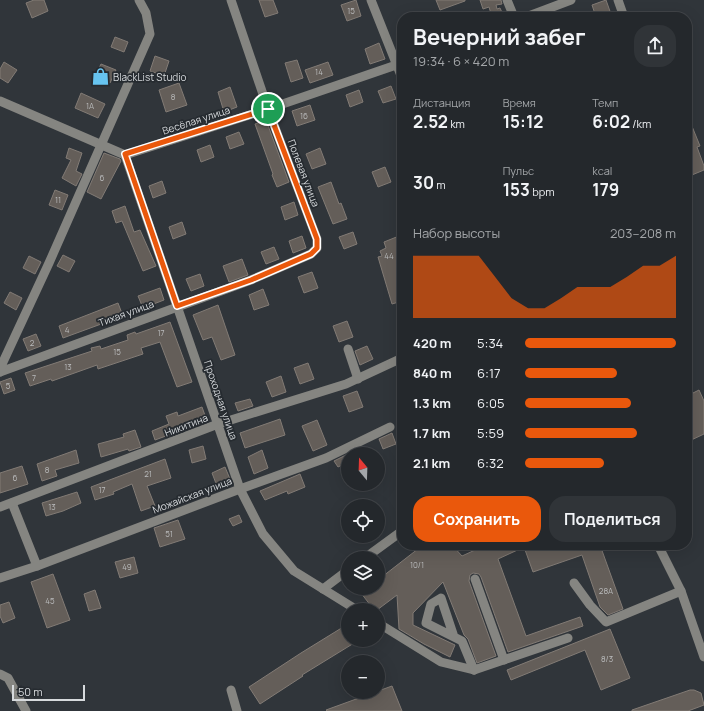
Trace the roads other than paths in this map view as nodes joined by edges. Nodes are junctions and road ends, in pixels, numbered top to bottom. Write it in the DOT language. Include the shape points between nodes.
graph roads {
  1 [pos="139,0"];
  2 [pos="231,0"];
  3 [pos="371,0"];
  4 [pos="507,0"];
  5 [pos="571,0"];
  6 [pos="618,0"];
  7 [pos="512,12"];
  8 [pos="539,12"];
  9 [pos="622,12"];
  10 [pos="397,59"];
  11 [pos="397,65"];
  12 [pos="0,101"];
  13 [pos="268,109"];
  14 [pos="102,144"];
  15 [pos="125,154"];
  16 [pos="317,239"];
  17 [pos="177,306"];
  18 [pos="348,349"];
  19 [pos="397,360"];
  20 [pos="0,372"];
  21 [pos="358,379"];
  22 [pos="218,424"];
  23 [pos="390,427"];
  24 [pos="240,489"];
  25 [pos="12,503"];
  26 [pos="0,507"];
  27 [pos="397,535"];
  28 [pos="660,550"];
  29 [pos="375,551"];
  30 [pos="37,566"];
  31 [pos="341,575"];
  32 [pos="0,578"];
  33 [pos="475,578"];
  34 [pos="574,583"];
  35 [pos="323,589"];
  36 [pos="681,591"];
  37 [pos="346,603"];
  38 [pos="385,627"];
  39 [pos="454,636"];
  40 [pos="568,638"];
  41 [pos="704,657"];
  42 [pos="504,660"];
  43 [pos="474,670"];
  44 [pos="0,674"];
  45 [pos="231,690"];
  46 [pos="26,711"];
  47 [pos="237,711"];
  1 -- 14 [label="street" via="146,13 150,34"];
  2 -- 13 [label="street, Полевая улица"];
  3 -- 10 [label="street"];
  4 -- 7 [label="street"];
  5 -- 8 [label="street"];
  6 -- 9 [label="street"];
  11 -- 13 [label="street, Весёлая улица"];
  12 -- 14 [label="street"];
  13 -- 15 [label="street, Весёлая улица"];
  13 -- 16 [label="street, Полевая улица"];
  14 -- 15 [label="street"];
  14 -- 20 [label="street"];
  15 -- 17 [label="street, Проходная улица"];
  16 -- 17 [label="street, Тихая улица" via="317,248 311,254 251,280"];
  17 -- 20 [label="street, Тихая улица"];
  17 -- 22 [label="street, Проходная улица"];
  18 -- 21 [label="street"];
  19 -- 21 [label="street, Никитина"];
  21 -- 22 [label="street, Никитина"];
  22 -- 24 [label="street, Проходная улица"];
  22 -- 25 [label="street, Никитина"];
  23 -- 24 [label="street, Можайская улица" via="326,458"];
  24 -- 30 [label="street, Можайская улица"];
  24 -- 35 [label="street, Проходная улица" via="263,534 294,571"];
  25 -- 26 [label="street, Никитина"];
  25 -- 30 [label="street"];
  27 -- 29 [label="street"];
  28 -- 36 [label="street"];
  30 -- 32 [label="street, Можайская улица"];
  31 -- 35 [label="street"];
  33 -- 42 [label="street"];
  34 -- 36 [label="street" via="606,622"];
  35 -- 37 [label="street, Проходная улица"];
  36 -- 41 [label="street"];
  38 -- 43 [label="street" via="440,662"];
  39 -- 43 [label="street" via="462,641"];
  40 -- 42 [label="street"];
  42 -- 43 [label="street"];
  44 -- 46 [label="street" via="8,678"];
  45 -- 47 [label="street"];
}
